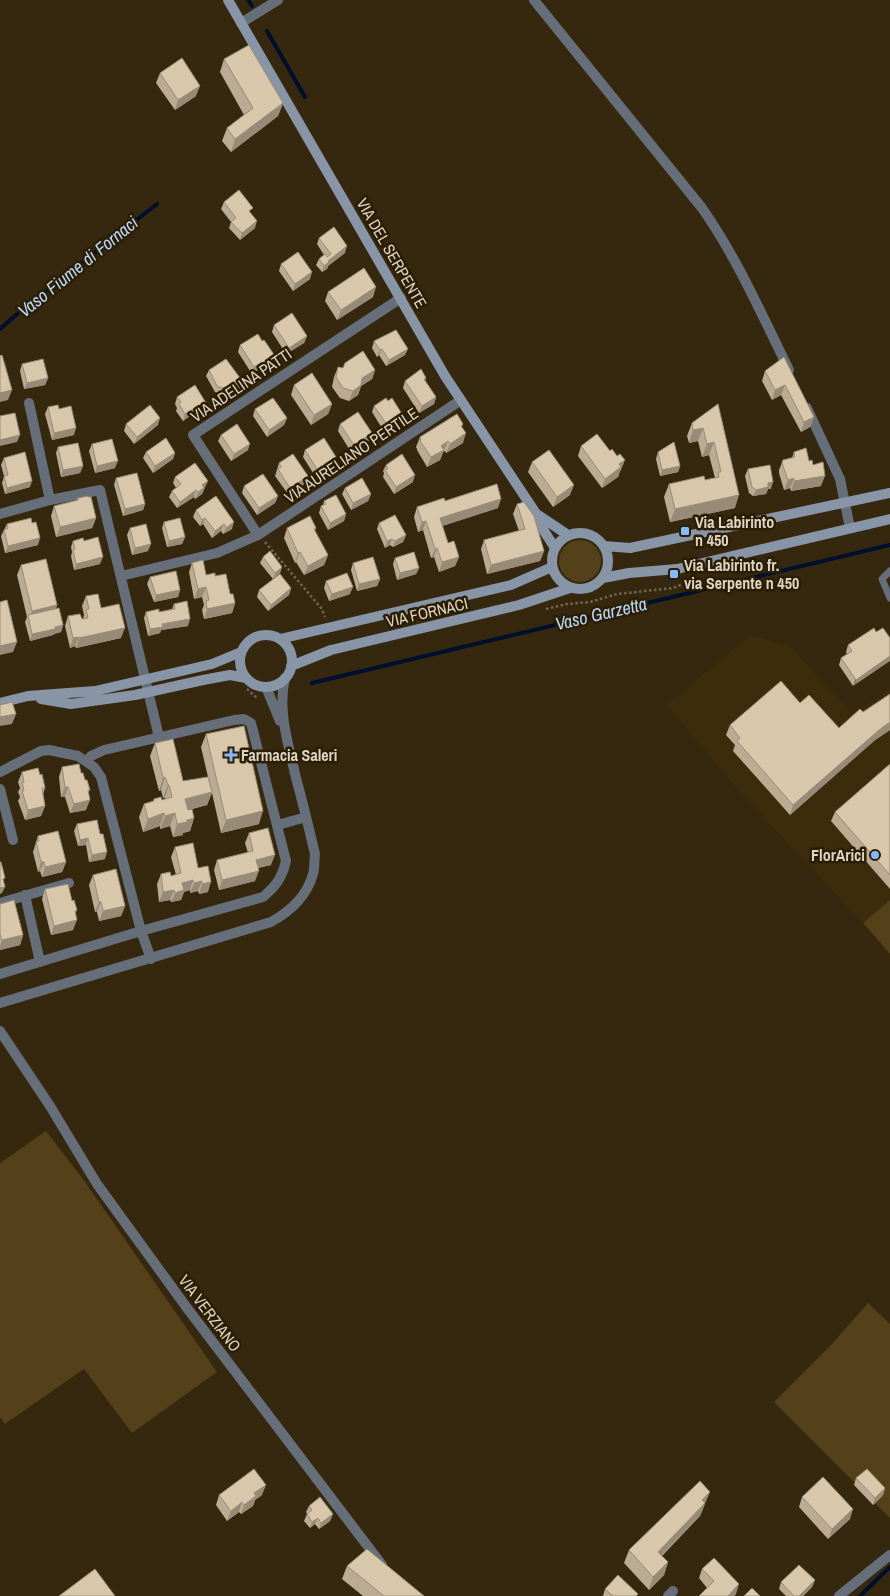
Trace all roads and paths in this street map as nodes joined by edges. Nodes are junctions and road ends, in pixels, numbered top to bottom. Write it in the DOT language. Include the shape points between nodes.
graph roads {
  1 [pos="228,0"];
  2 [pos="278,0"];
  3 [pos="534,0"];
  4 [pos="241,23"];
  5 [pos="401,298"];
  6 [pos="793,378"];
  7 [pos="801,396"];
  8 [pos="461,400"];
  9 [pos="29,404"];
  10 [pos="890,493"];
  11 [pos="50,500"];
  12 [pos="845,503"];
  13 [pos="0,514"];
  14 [pos="537,515"];
  15 [pos="890,519"];
  16 [pos="850,528"];
  17 [pos="258,535"];
  18 [pos="568,535"];
  19 [pos="604,546"];
  20 [pos="554,548"];
  21 [pos="552,567"];
  22 [pos="890,571"];
  23 [pos="121,576"];
  24 [pos="603,578"];
  25 [pos="570,588"];
  26 [pos="890,598"];
  27 [pos="329,628"];
  28 [pos="280,639"];
  29 [pos="241,652"];
  30 [pos="291,666"];
  31 [pos="246,678"];
  32 [pos="285,678"];
  33 [pos="146,679"];
  34 [pos="266,687"];
  35 [pos="149,692"];
  36 [pos="28,696"];
  37 [pos="0,703"];
  38 [pos="286,736"];
  39 [pos="159,738"];
  40 [pos="87,761"];
  41 [pos="0,772"];
  42 [pos="0,790"];
  43 [pos="306,816"];
  44 [pos="278,825"];
  45 [pos="12,840"];
  46 [pos="69,883"];
  47 [pos="25,895"];
  48 [pos="0,903"];
  49 [pos="142,931"];
  50 [pos="152,959"];
  51 [pos="40,962"];
  52 [pos="0,974"];
  53 [pos="0,1003"];
  54 [pos="0,1031"];
  55 [pos="890,1554"];
  56 [pos="391,1574"];
  57 [pos="840,1596"];
  1 -- 4 [label="street, VIA DEL SERPENTE"];
  2 -- 4 [label="street"];
  3 -- 6 [label="street" via="721,235"];
  4 -- 5 [label="street, VIA DEL SERPENTE"];
  5 -- 8 [label="street, VIA DEL SERPENTE"];
  5 -- 17 [label="street, VIA ADELINA PATTI" via="193,435"];
  7 -- 12 [label="street" via="840,479"];
  8 -- 14 [label="street, VIA DEL SERPENTE"];
  8 -- 17 [label="street, VIA AURELIANO PERTILE"];
  9 -- 11 [label="street"];
  10 -- 12 [label="street"];
  11 -- 13 [label="street"];
  11 -- 23 [label="street" via="100,490"];
  12 -- 16 [label="street"];
  12 -- 19 [label="street" via="630,548"];
  14 -- 18 [label="street, VIA DEL SERPENTE"];
  14 -- 20 [label="street, VIA DEL SERPENTE"];
  15 -- 16 [label="street, VIA FORNACI"];
  16 -- 24 [label="street, VIA FORNACI" via="677,569"];
  17 -- 23 [label="street" via="217,553"];
  17 -- 27 [label="path" via="322,609"];
  18 -- 19 [label="street" via="589,534"];
  18 -- 20 [label="street"];
  19 -- 24 [label="street" via="608,561"];
  20 -- 21 [label="street"];
  21 -- 25 [label="street" via="560,582"];
  21 -- 27 [label="street, VIA FORNACI" via="511,585"];
  22 -- 26 [label="lane" via="882,579"];
  23 -- 33 [label="street"];
  24 -- 25 [label="street, VIA FORNACI" via="590,588"];
  25 -- 30 [label="street, VIA FORNACI" via="519,606 331,650"];
  27 -- 28 [label="street, VIA FORNACI"];
  28 -- 29 [label="street, VIA FORNACI" via="257,636"];
  28 -- 30 [label="street" via="288,648"];
  29 -- 31 [label="street" via="240,666"];
  29 -- 33 [label="street, VIA FORNACI" via="212,664"];
  30 -- 32 [label="street"];
  31 -- 34 [label="street, VIA FORNACI"];
  31 -- 35 [label="street, VIA FORNACI" via="230,675"];
  32 -- 34 [label="street"];
  32 -- 38 [label="street" via="282,706"];
  33 -- 35 [label="street"];
  33 -- 36 [label="street, VIA FORNACI" via="95,691"];
  34 -- 38 [label="street"];
  35 -- 36 [label="street, VIA FORNACI" via="71,704"];
  35 -- 39 [label="street"];
  36 -- 37 [label="street, VIA FORNACI"];
  38 -- 43 [label="street"];
  39 -- 40 [label="street" via="104,750"];
  39 -- 44 [label="street" via="234,720 244,719 251,723"];
  40 -- 41 [label="street" via="63,752 41,751"];
  40 -- 49 [label="street" via="101,777"];
  42 -- 45 [label="street"];
  43 -- 44 [label="street"];
  43 -- 50 [label="street" via="315,854 313,874 289,910 271,922"];
  44 -- 49 [label="street" via="286,861 283,876 275,888 263,897"];
  46 -- 47 [label="street"];
  47 -- 48 [label="street"];
  47 -- 51 [label="street"];
  49 -- 50 [label="street"];
  49 -- 51 [label="street"];
  50 -- 53 [label="street"];
  51 -- 52 [label="street"];
  54 -- 56 [label="street, VIA VERZIANO" via="98,1184 187,1308 384,1569"];
  55 -- 57 [label="street"];
}
